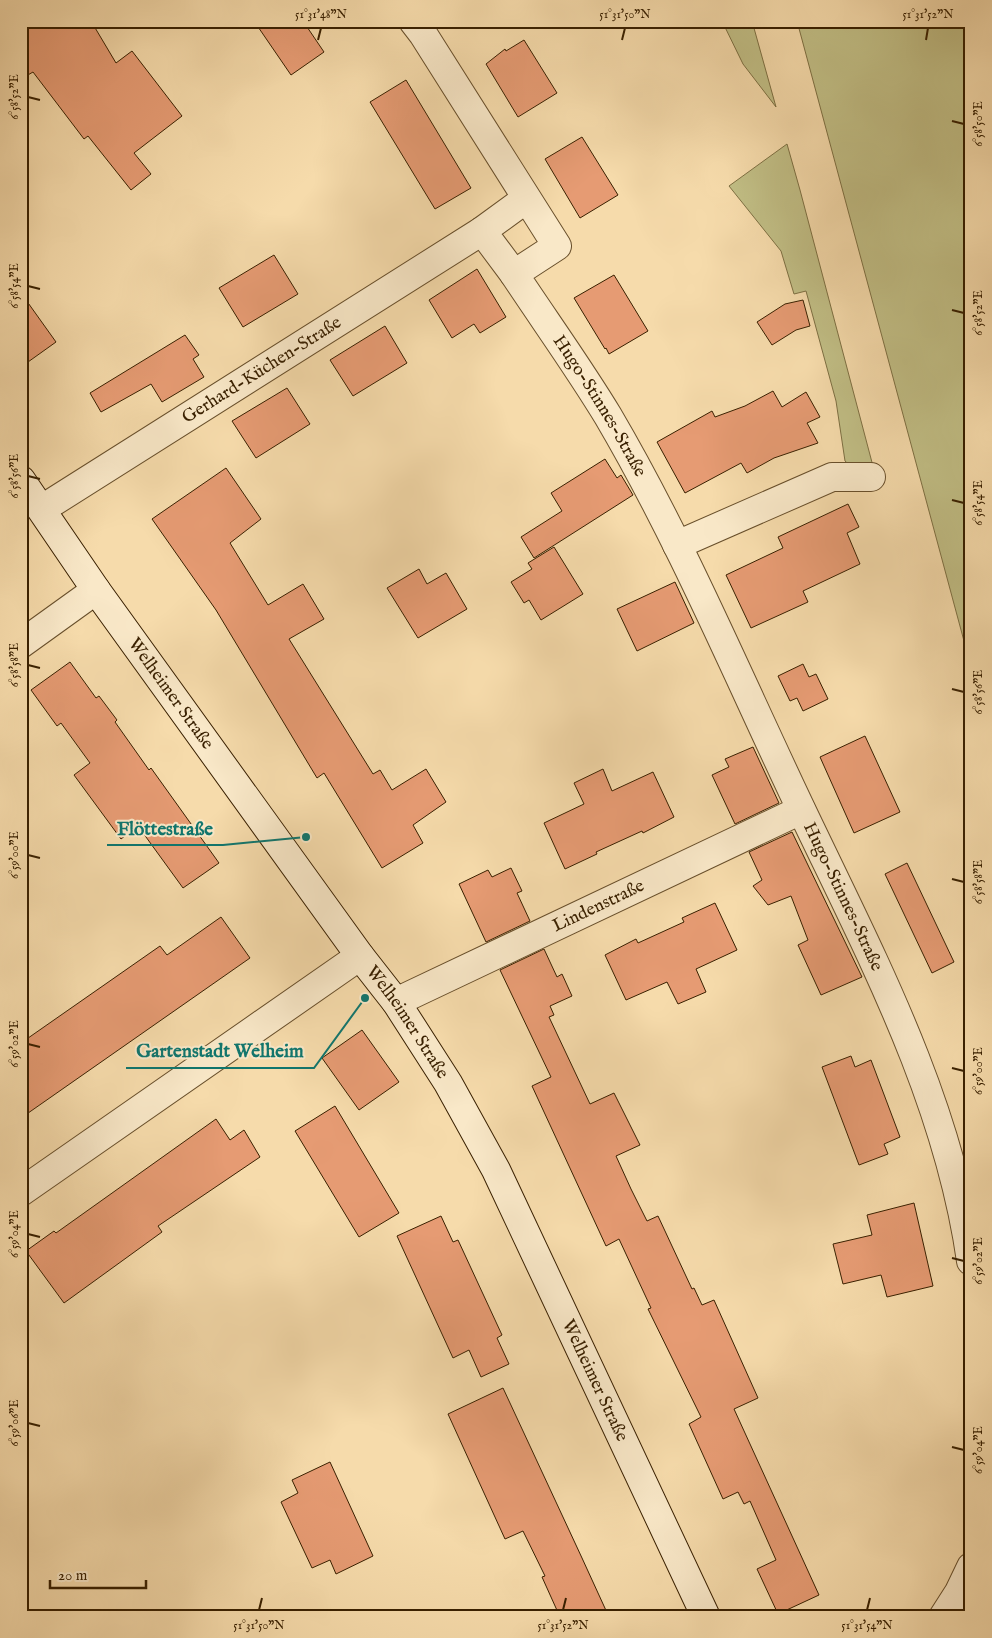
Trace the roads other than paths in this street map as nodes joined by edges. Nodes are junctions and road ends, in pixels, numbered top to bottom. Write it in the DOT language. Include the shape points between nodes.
graph roads {
  1 [pos="413,21"];
  2 [pos="526,199"];
  3 [pos="482,231"];
  4 [pos="514,274"];
  5 [pos="870,477"];
  6 [pos="21,480"];
  7 [pos="42,509"];
  8 [pos="676,545"];
  9 [pos="96,590"];
  10 [pos="21,644"];
  11 [pos="801,810"];
  12 [pos="360,956"];
  13 [pos="396,1002"];
  14 [pos="21,1192"];
  15 [pos="971,1261"];
  16 [pos="971,1566"];
  17 [pos="706,1617"];
  18 [pos="943,1617"];
  1 -- 2 [label="street"];
  2 -- 3 [label="street"];
  2 -- 4 [label="street" via="557,246"];
  3 -- 4 [label="street, Hugo-Stinnes-Straße"];
  3 -- 7 [label="street, Gerhard-Küchen-Straße"];
  4 -- 8 [label="street, Hugo-Stinnes-Straße" via="608,416"];
  5 -- 8 [label="street" via="832,477"];
  6 -- 7 [label="street, Welheimer Straße"];
  7 -- 9 [label="street, Welheimer Straße"];
  8 -- 11 [label="street, Hugo-Stinnes-Straße"];
  9 -- 10 [label="street"];
  9 -- 12 [label="street, Welheimer Straße"];
  11 -- 13 [label="street, Lindenstraße"];
  11 -- 15 [label="street, Hugo-Stinnes-Straße" via="914,1052 960,1196"];
  12 -- 13 [label="street, Welheimer Straße"];
  12 -- 14 [label="street"];
  13 -- 17 [label="street, Welheimer Straße" via="448,1083 496,1170"];
  16 -- 18 [label="street"];
}
